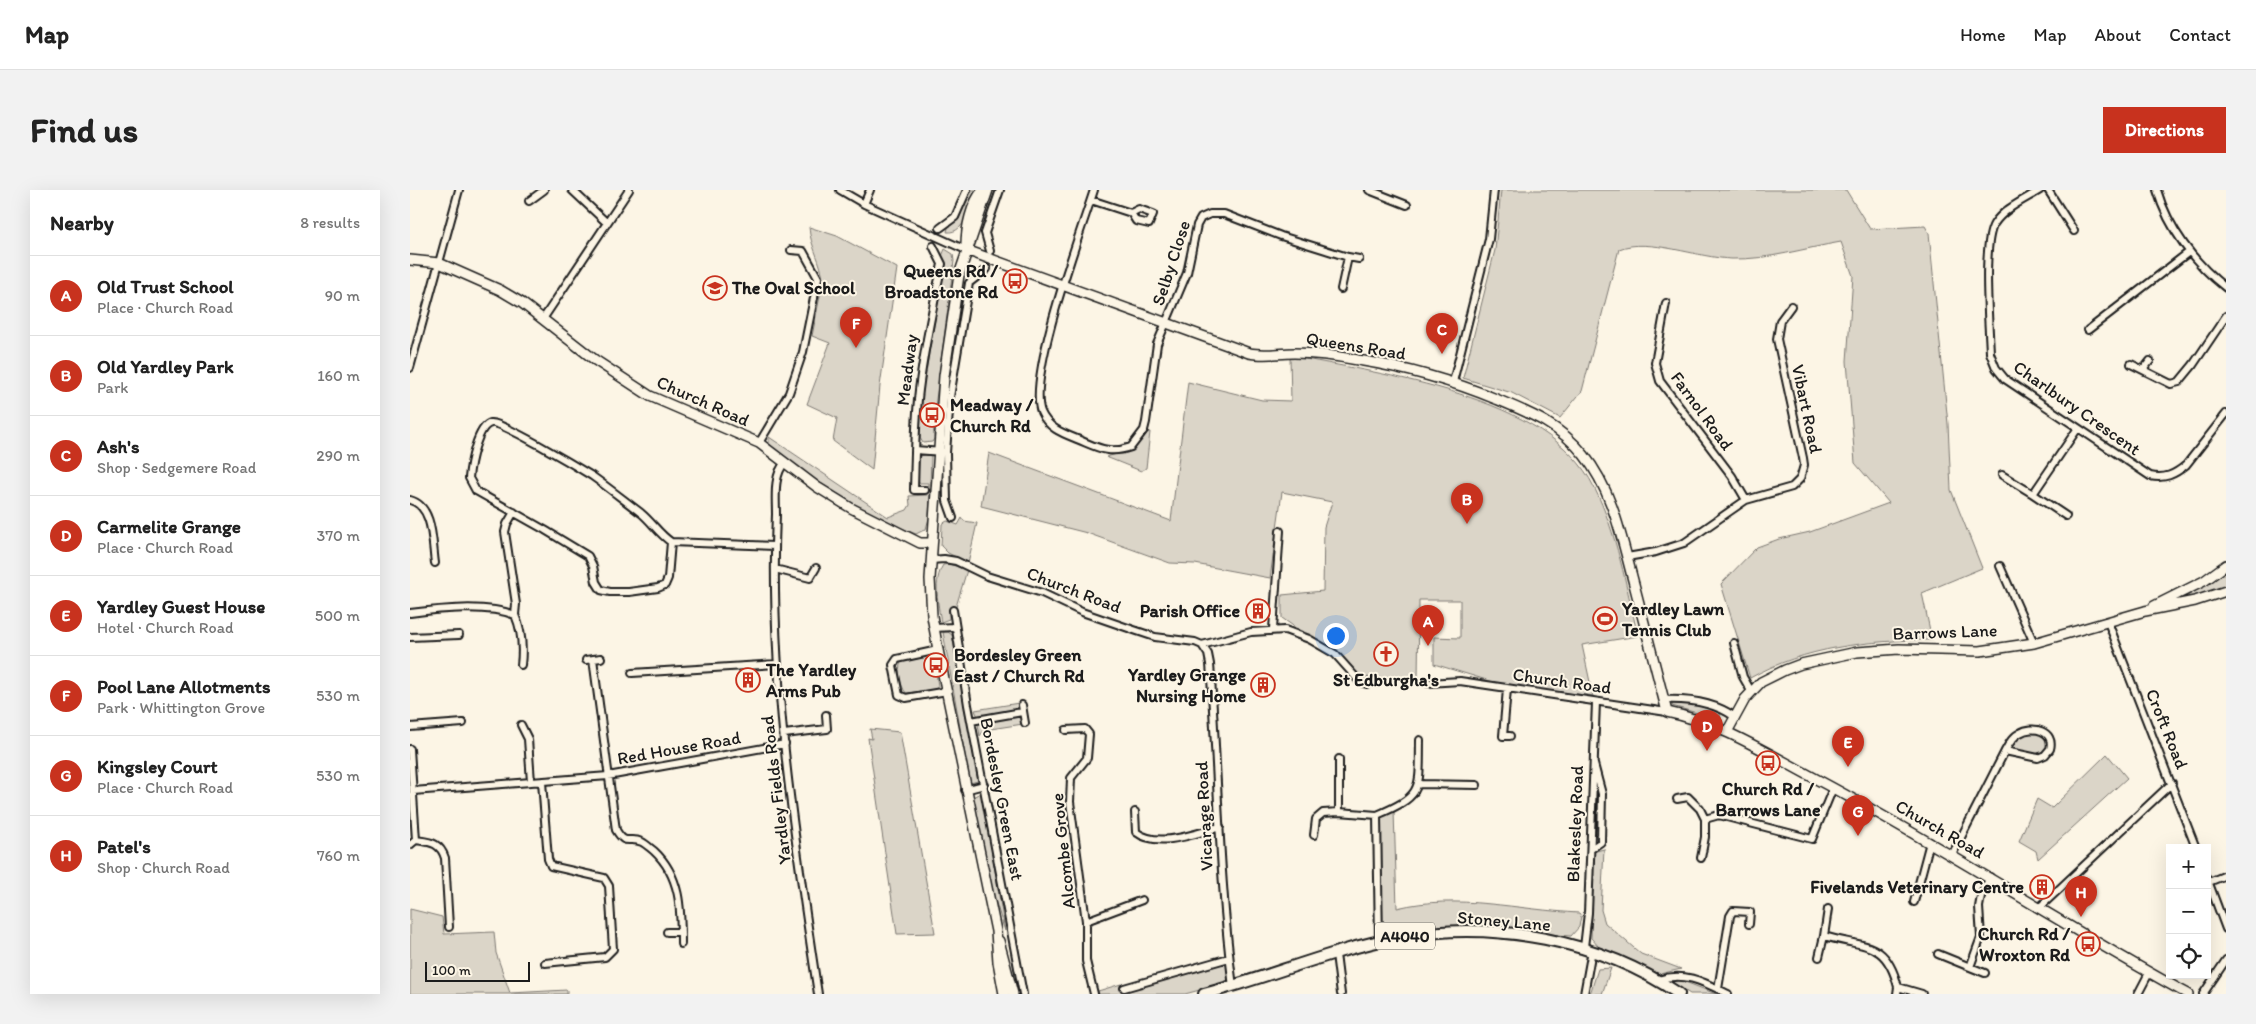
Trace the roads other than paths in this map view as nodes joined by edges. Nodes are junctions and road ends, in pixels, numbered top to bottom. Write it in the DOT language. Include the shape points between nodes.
graph roads {
  1 [pos="459,190"];
  2 [pos="544,190"];
  3 [pos="572,190"];
  4 [pos="629,190"];
  5 [pos="840,190"];
  6 [pos="870,190"];
  7 [pos="967,190"];
  8 [pos="982,190"];
  9 [pos="988,190"];
  10 [pos="1000,190"];
  11 [pos="1094,190"];
  12 [pos="1369,190"];
  13 [pos="1494,190"];
  14 [pos="2040,190"];
  15 [pos="2048,190"];
  16 [pos="2157,190"];
  17 [pos="1091,200"];
  18 [pos="529,201"];
  19 [pos="864,204"];
  20 [pos="1407,205"];
  21 [pos="1131,213"];
  22 [pos="607,223"];
  23 [pos="940,228"];
  24 [pos="2074,231"];
  25 [pos="933,246"];
  26 [pos="791,250"];
  27 [pos="966,250"];
  28 [pos="990,251"];
  29 [pos="2189,252"];
  30 [pos="1348,257"];
  31 [pos="1359,259"];
  32 [pos="410,260"];
  33 [pos="439,263"];
  34 [pos="987,269"];
  35 [pos="1063,286"];
  36 [pos="2226,288"];
  37 [pos="1341,289"];
  38 [pos="1666,303"];
  39 [pos="1791,306"];
  40 [pos="2226,316"];
  41 [pos="543,319"];
  42 [pos="957,321"];
  43 [pos="1166,323"];
  44 [pos="2088,330"];
  45 [pos="2150,361"];
  46 [pos="2131,364"];
  47 [pos="410,368"];
  48 [pos="2143,370"];
  49 [pos="1453,382"];
  50 [pos="2226,414"];
  51 [pos="2078,428"];
  52 [pos="759,443"];
  53 [pos="915,450"];
  54 [pos="942,452"];
  55 [pos="785,463"];
  56 [pos="2002,475"];
  57 [pos="925,490"];
  58 [pos="2033,494"];
  59 [pos="410,500"];
  60 [pos="1746,500"];
  61 [pos="514,512"];
  62 [pos="2066,516"];
  63 [pos="953,518"];
  64 [pos="1280,531"];
  65 [pos="671,542"];
  66 [pos="932,543"];
  67 [pos="774,546"];
  68 [pos="1627,557"];
  69 [pos="931,560"];
  70 [pos="435,563"];
  71 [pos="2226,565"];
  72 [pos="2000,566"];
  73 [pos="775,568"];
  74 [pos="816,568"];
  75 [pos="2226,591"];
  76 [pos="953,610"];
  77 [pos="2145,611"];
  78 [pos="410,613"];
  79 [pos="514,615"];
  80 [pos="2108,622"];
  81 [pos="954,627"];
  82 [pos="934,628"];
  83 [pos="1273,629"];
  84 [pos="459,634"];
  85 [pos="410,637"];
  86 [pos="1734,643"];
  87 [pos="2034,643"];
  88 [pos="1202,645"];
  89 [pos="938,650"];
  90 [pos="586,660"];
  91 [pos="778,664"];
  92 [pos="521,665"];
  93 [pos="632,673"];
  94 [pos="1428,683"];
  95 [pos="1367,684"];
  96 [pos="1507,689"];
  97 [pos="947,691"];
  98 [pos="1751,691"];
  99 [pos="1664,700"];
  100 [pos="1596,702"];
  101 [pos="1667,712"];
  102 [pos="826,715"];
  103 [pos="1735,717"];
  104 [pos="971,721"];
  105 [pos="463,723"];
  106 [pos="1025,723"];
  107 [pos="521,724"];
  108 [pos="410,727"];
  109 [pos="1066,730"];
  110 [pos="1727,732"];
  111 [pos="784,734"];
  112 [pos="1510,736"];
  113 [pos="1420,740"];
  114 [pos="785,744"];
  115 [pos="410,749"];
  116 [pos="2005,751"];
  117 [pos="1339,759"];
  118 [pos="1592,760"];
  119 [pos="608,776"];
  120 [pos="531,782"];
  121 [pos="542,782"];
  122 [pos="1419,784"];
  123 [pos="2172,784"];
  124 [pos="984,785"];
  125 [pos="1477,785"];
  126 [pos="1833,788"];
  127 [pos="965,790"];
  128 [pos="413,791"];
  129 [pos="1677,798"];
  130 [pos="1135,812"];
  131 [pos="1339,812"];
  132 [pos="1376,815"];
  133 [pos="1705,819"];
  134 [pos="1220,827"];
  135 [pos="1314,835"];
  136 [pos="413,842"];
  137 [pos="1930,842"];
  138 [pos="2194,844"];
  139 [pos="1591,849"];
  140 [pos="1952,855"];
  141 [pos="1701,858"];
  142 [pos="2226,875"];
  143 [pos="1990,877"];
  144 [pos="2211,879"];
  145 [pos="2211,888"];
  146 [pos="1142,900"];
  147 [pos="1914,902"];
  148 [pos="2039,908"];
  149 [pos="1828,909"];
  150 [pos="1086,921"];
  151 [pos="1749,924"];
  152 [pos="449,927"];
  153 [pos="2226,929"];
  154 [pos="996,931"];
  155 [pos="667,932"];
  156 [pos="681,932"];
  157 [pos="1824,936"];
  158 [pos="1379,942"];
  159 [pos="681,944"];
  160 [pos="1588,949"];
  161 [pos="1336,954"];
  162 [pos="1938,954"];
  163 [pos="1819,957"];
  164 [pos="1229,958"];
  165 [pos="2226,960"];
  166 [pos="545,963"];
  167 [pos="1970,967"];
  168 [pos="1984,973"];
  169 [pos="2149,973"];
  170 [pos="1658,980"];
  171 [pos="1233,987"];
  172 [pos="1898,987"];
  173 [pos="1124,988"];
  174 [pos="1718,989"];
  175 [pos="818,994"];
  176 [pos="1004,994"];
  177 [pos="1013,994"];
  178 [pos="1023,994"];
  179 [pos="1094,994"];
  180 [pos="1204,994"];
  181 [pos="1340,994"];
  182 [pos="1584,994"];
  183 [pos="1679,994"];
  184 [pos="1728,994"];
  185 [pos="1897,994"];
  186 [pos="1922,994"];
  187 [pos="2138,994"];
  188 [pos="2188,994"];
  189 [pos="2203,994"];
  1 -- 33 [label="street"];
  2 -- 18 [label="street"];
  3 -- 22 [label="street"];
  4 -- 22 [label="street"];
  5 -- 19 [label="street"];
  6 -- 19 [label="street"];
  7 -- 23 [label="street" via="955,218"];
  8 -- 27 [label="street" via="966,231"];
  9 -- 27 [label="street"];
  10 -- 28 [label="street" via="985,233"];
  11 -- 17 [label="street, Selby Close"];
  12 -- 20 [label="street"];
  13 -- 49 [label="street" via="1487,250"];
  14 -- 51 [label="street, Charlbury Crescent" via="2002,215 1990,234 1987,245 1990,353 2005,379"];
  15 -- 24 [label="street"];
  16 -- 29 [label="street"];
  17 -- 21 [label="street"];
  17 -- 35 [label="street, Selby Close"];
  19 -- 27 [label="street"];
  22 -- 41 [label="street"];
  25 -- 53 [label="street, Meadway" via="942,264 919,390"];
  26 -- 52 [label="street" via="803,251 818,278 803,352 789,393"];
  27 -- 35 [label="street, Queens Road"];
  27 -- 42 [label="street" via="959,275"];
  29 -- 36 [label="street"];
  29 -- 44 [label="street"];
  30 -- 31 [label="street, Selby Close"];
  30 -- 37 [label="street"];
  30 -- 43 [label="street, Selby Close" via="1224,214 1210,214 1197,225 1187,273"];
  32 -- 33 [label="street, Church Road"];
  33 -- 41 [label="street, Church Road" via="485,282"];
  33 -- 47 [label="street"];
  34 -- 42 [label="street" via="969,283"];
  35 -- 43 [label="street, Queens Road"];
  35 -- 43 [label="street, Selby Close" via="1040,381 1039,403 1043,415 1054,429 1108,452 1131,447 1144,430 1157,344"];
  38 -- 60 [label="street, Farnol Road" via="1655,363 1660,381 1732,476"];
  39 -- 60 [label="street, Vibart Road" via="1780,321 1777,339 1803,458 1802,472 1796,484 1787,490"];
  40 -- 48 [label="street" via="2179,382 2171,384"];
  41 -- 52 [label="street, Church Road" via="595,360 650,396"];
  42 -- 54 [label="street" via="944,376"];
  43 -- 49 [label="street, Queens Road" via="1248,353 1312,354 1356,359"];
  45 -- 48 [label="street"];
  46 -- 48 [label="street"];
  49 -- 68 [label="street, Queens Road" via="1526,410 1565,434 1584,454 1604,487"];
  50 -- 51 [label="street, Charlbury Crescent" via="2186,465 2178,472 2161,478 2150,476"];
  51 -- 58 [label="street"];
  52 -- 55 [label="street, Church Road"];
  53 -- 54 [label="street"];
  53 -- 57 [label="street, Meadway" via="914,490"];
  54 -- 63 [label="street" via="947,501"];
  54 -- 66 [label="street"];
  55 -- 66 [label="street, Church Road" via="851,508 920,543"];
  55 -- 67 [label="street, Yardley Fields Road" via="777,479"];
  56 -- 58 [label="street"];
  58 -- 62 [label="street"];
  59 -- 70 [label="street" via="417,502 427,514"];
  60 -- 68 [label="street, Vibart Road" via="1684,543"];
  61 -- 65 [label="street" via="588,556 596,582 601,590 610,592 649,590 665,584"];
  61 -- 65 [label="street" via="476,491 469,478 480,432 491,423 536,443 591,476 643,514"];
  61 -- 79 [label="street" via="505,532 516,604"];
  64 -- 83 [label="street"];
  65 -- 67 [label="street"];
  66 -- 69 [label="street"];
  67 -- 73 [label="street, Yardley Fields Road"];
  68 -- 99 [label="street, Queens Road"];
  69 -- 82 [label="street, Bordesley Green East"];
  69 -- 88 [label="street, Church Road" via="944,558 956,561 987,576 1042,593 1082,612 1134,630"];
  71 -- 77 [label="street, Barrows Lane"];
  72 -- 87 [label="street"];
  73 -- 74 [label="street" via="810,578"];
  73 -- 91 [label="street, Yardley Fields Road"];
  75 -- 77 [label="street, Barrows Lane"];
  76 -- 81 [label="street, Bordesley Green East"];
  77 -- 80 [label="street, Barrows Lane"];
  78 -- 79 [label="street" via="474,608"];
  79 -- 92 [label="street" via="522,649"];
  80 -- 87 [label="street, Barrows Lane"];
  80 -- 123 [label="street, Croft Road"];
  81 -- 82 [label="street"];
  81 -- 104 [label="street, Bordesley Green East"];
  82 -- 89 [label="street, Bordesley Green East"];
  83 -- 88 [label="street, Church Road"];
  83 -- 95 [label="street, Church Road" via="1310,639 1335,654 1360,682"];
  84 -- 85 [label="street"];
  86 -- 98 [label="street" via="1743,677"];
  87 -- 98 [label="street, Barrows Lane" via="1980,651 1899,649 1838,656 1785,670"];
  88 -- 134 [label="street, Vicarage Road" via="1210,664"];
  89 -- 97 [label="street, Bordesley Green East"];
  89 -- 97 [label="street" via="897,659 893,665 899,695 906,698"];
  90 -- 119 [label="street" via="597,658"];
  91 -- 93 [label="street"];
  91 -- 111 [label="street, Yardley Fields Road"];
  94 -- 96 [label="street, Church Road" via="1460,681"];
  96 -- 100 [label="street, Church Road"];
  96 -- 112 [label="street" via="1503,736"];
  97 -- 127 [label="street, Bordesley Green East"];
  98 -- 103 [label="street, Barrows Lane"];
  99 -- 101 [label="street, Queens Road"];
  99 -- 103 [label="street" via="1693,700 1710,704"];
  100 -- 101 [label="street, Church Road"];
  100 -- 118 [label="street, Blakesley Road"];
  101 -- 110 [label="street, Church Road" via="1696,719"];
  102 -- 111 [label="street" via="827,729"];
  103 -- 110 [label="street, Barrows Lane"];
  104 -- 106 [label="street" via="1022,709"];
  104 -- 124 [label="street, Bordesley Green East"];
  105 -- 108 [label="street"];
  107 -- 120 [label="street" via="528,739"];
  109 -- 150 [label="street, Alcombe Grove" via="1085,729 1089,734 1087,758 1073,773 1070,787 1071,819"];
  110 -- 126 [label="street, Church Road"];
  111 -- 114 [label="street, Yardley Fields Road"];
  113 -- 122 [label="street"];
  114 -- 119 [label="street, Red House Road"];
  114 -- 175 [label="street, Yardley Fields Road"];
  115 -- 128 [label="street"];
  116 -- 116 [label="street" via="2013,738 2026,730 2044,732 2051,746 2048,753 2038,758"];
  116 -- 140 [label="street"];
  117 -- 131 [label="street"];
  118 -- 139 [label="street, Blakesley Road"];
  118 -- 139 [label="street" via="1602,794 1602,833 1601,842"];
  119 -- 121 [label="street, Red House Road"];
  119 -- 156 [label="street" via="616,830 621,838 649,847 672,875 681,905"];
  120 -- 121 [label="street, Red House Road"];
  120 -- 128 [label="street, Red House Road"];
  121 -- 166 [label="street" via="548,859 551,866 604,878 609,886 613,949 606,957"];
  122 -- 125 [label="street"];
  122 -- 132 [label="street" via="1415,792 1397,806"];
  123 -- 138 [label="street, Croft Road"];
  123 -- 148 [label="street"];
  124 -- 127 [label="street"];
  124 -- 178 [label="street, Bordesley Green East"];
  126 -- 133 [label="street" via="1812,838 1719,815"];
  126 -- 137 [label="street, Church Road"];
  127 -- 154 [label="street, Bordesley Green East"];
  128 -- 136 [label="street"];
  129 -- 133 [label="street" via="1688,797"];
  130 -- 134 [label="street" via="1136,832 1149,838 1184,836"];
  131 -- 132 [label="street"];
  131 -- 135 [label="street" via="1323,813 1316,819"];
  132 -- 158 [label="street"];
  133 -- 141 [label="street"];
  134 -- 164 [label="street, Vicarage Road"];
  136 -- 152 [label="street" via="433,842 442,849"];
  137 -- 140 [label="street, Church Road"];
  137 -- 147 [label="street"];
  139 -- 160 [label="street, Blakesley Road"];
  140 -- 143 [label="street, Church Road"];
  142 -- 144 [label="street"];
  143 -- 148 [label="street, Church Road"];
  143 -- 167 [label="street" via="1981,896 1981,936"];
  145 -- 153 [label="street"];
  146 -- 150 [label="street"];
  148 -- 169 [label="street, Church Road"];
  149 -- 157 [label="street"];
  150 -- 179 [label="street, Alcombe Grove" via="1086,961"];
  151 -- 174 [label="street" via="1750,912 1733,911"];
  154 -- 176 [label="street, Bordesley Green East"];
  154 -- 177 [label="street, Bordesley Green East"];
  155 -- 156 [label="street"];
  156 -- 159 [label="street"];
  157 -- 163 [label="street"];
  157 -- 172 [label="street" via="1880,951 1891,967"];
  158 -- 160 [label="main road, Stoney Lane / A4040" via="1424,934 1486,933"];
  158 -- 161 [label="main road, Stoney Lane / A4040"];
  160 -- 170 [label="main road, Stoney Lane / A4040"];
  160 -- 182 [label="street, Blakesley Road"];
  161 -- 171 [label="main road, Stoney Lane / A4040"];
  161 -- 181 [label="street"];
  162 -- 167 [label="street"];
  164 -- 171 [label="street, Vicarage Road"];
  164 -- 173 [label="street"];
  165 -- 189 [label="street"];
  167 -- 168 [label="street"];
  169 -- 187 [label="street"];
  169 -- 188 [label="street, Church Road"];
  170 -- 174 [label="street" via="1685,976"];
  170 -- 183 [label="main road, Stoney Lane / A4040"];
  171 -- 180 [label="main road, A4040"];
  172 -- 185 [label="street"];
  172 -- 186 [label="street"];
  174 -- 184 [label="street"];
}
